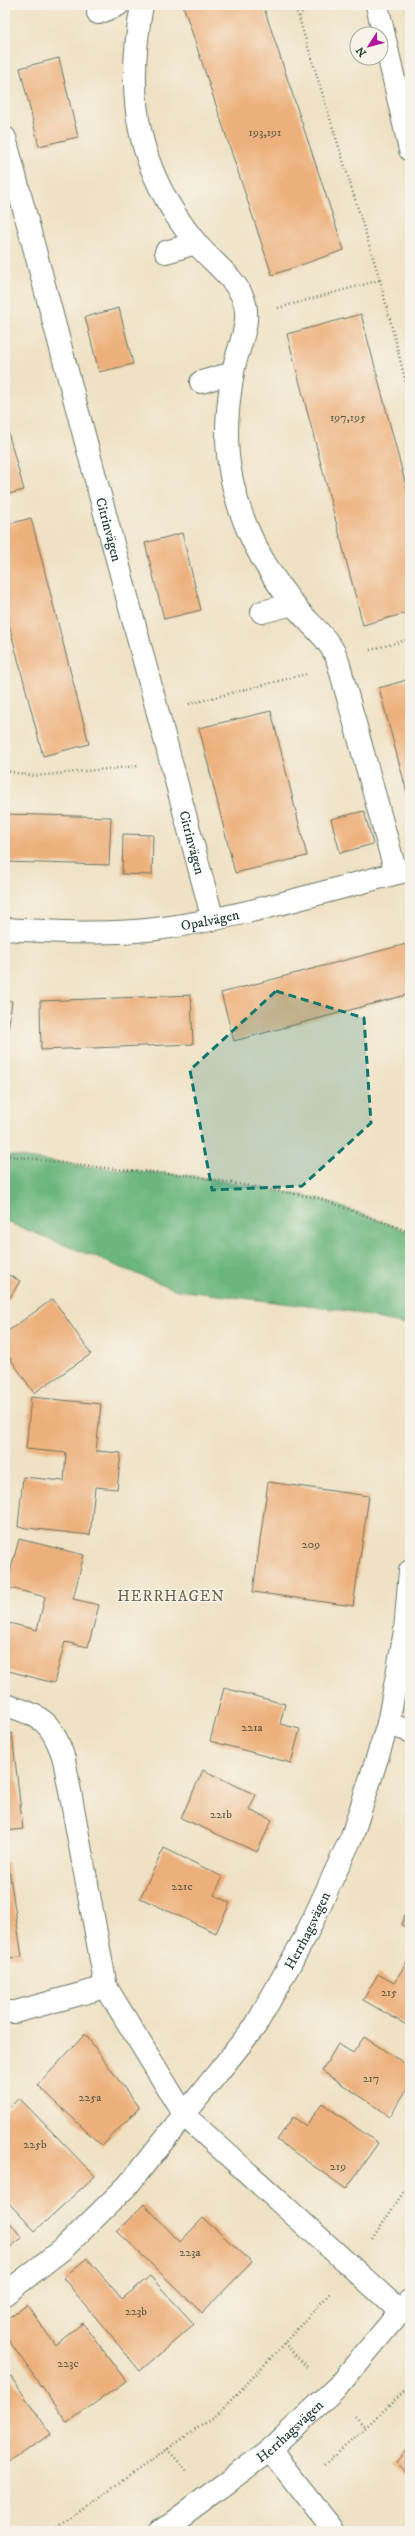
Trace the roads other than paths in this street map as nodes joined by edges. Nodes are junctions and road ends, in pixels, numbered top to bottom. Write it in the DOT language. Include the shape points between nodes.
graph roads {
  1 [pos="118,5"];
  2 [pos="142,5"];
  3 [pos="377,5"];
  4 [pos="98,13"];
  5 [pos="5,138"];
  6 [pos="410,150"];
  7 [pos="196,243"];
  8 [pos="166,252"];
  9 [pos="233,373"];
  10 [pos="201,382"];
  11 [pos="294,604"];
  12 [pos="262,612"];
  13 [pos="403,872"];
  14 [pos="213,920"];
  15 [pos="5,930"];
  16 [pos="410,1571"];
  17 [pos="5,1705"];
  18 [pos="388,1724"];
  19 [pos="410,1732"];
  20 [pos="106,1987"];
  21 [pos="5,2012"];
  22 [pos="185,2116"];
  23 [pos="5,2294"];
  24 [pos="406,2306"];
  25 [pos="270,2450"];
  26 [pos="161,2531"];
  27 [pos="334,2531"];
  1 -- 4 [label="street"];
  2 -- 7 [label="street" via="134,68 137,117 133,141 162,192"];
  3 -- 6 [label="street"];
  5 -- 14 [label="street, Citrinvägen"];
  7 -- 8 [label="street"];
  7 -- 9 [label="street" via="234,283 243,298 247,316"];
  9 -- 10 [label="street"];
  9 -- 11 [label="street" via="226,432 226,496 261,559"];
  11 -- 12 [label="street"];
  11 -- 13 [label="street" via="326,640 338,662"];
  13 -- 14 [label="street, Opalvägen"];
  14 -- 15 [label="street, Opalvägen" via="155,929"];
  16 -- 18 [label="street, Herrhagsvägen" via="405,1631"];
  17 -- 20 [label="street, Herrhagsvägen" via="32,1713 56,1733 64,1759"];
  18 -- 19 [label="street"];
  18 -- 22 [label="street, Herrhagsvägen" via="352,1836 305,1937 256,2025"];
  20 -- 21 [label="street" via="15,2012"];
  20 -- 22 [label="street, Herrhagsvägen"];
  22 -- 23 [label="street, Herrhagsvägen" via="128,2185 64,2248"];
  22 -- 24 [label="street, Herrhagsvägen" via="354,2268"];
  24 -- 25 [label="street, Herrhagsvägen" via="338,2386"];
  25 -- 26 [label="street, Herrhagsvägen"];
  25 -- 27 [label="street"];
}
